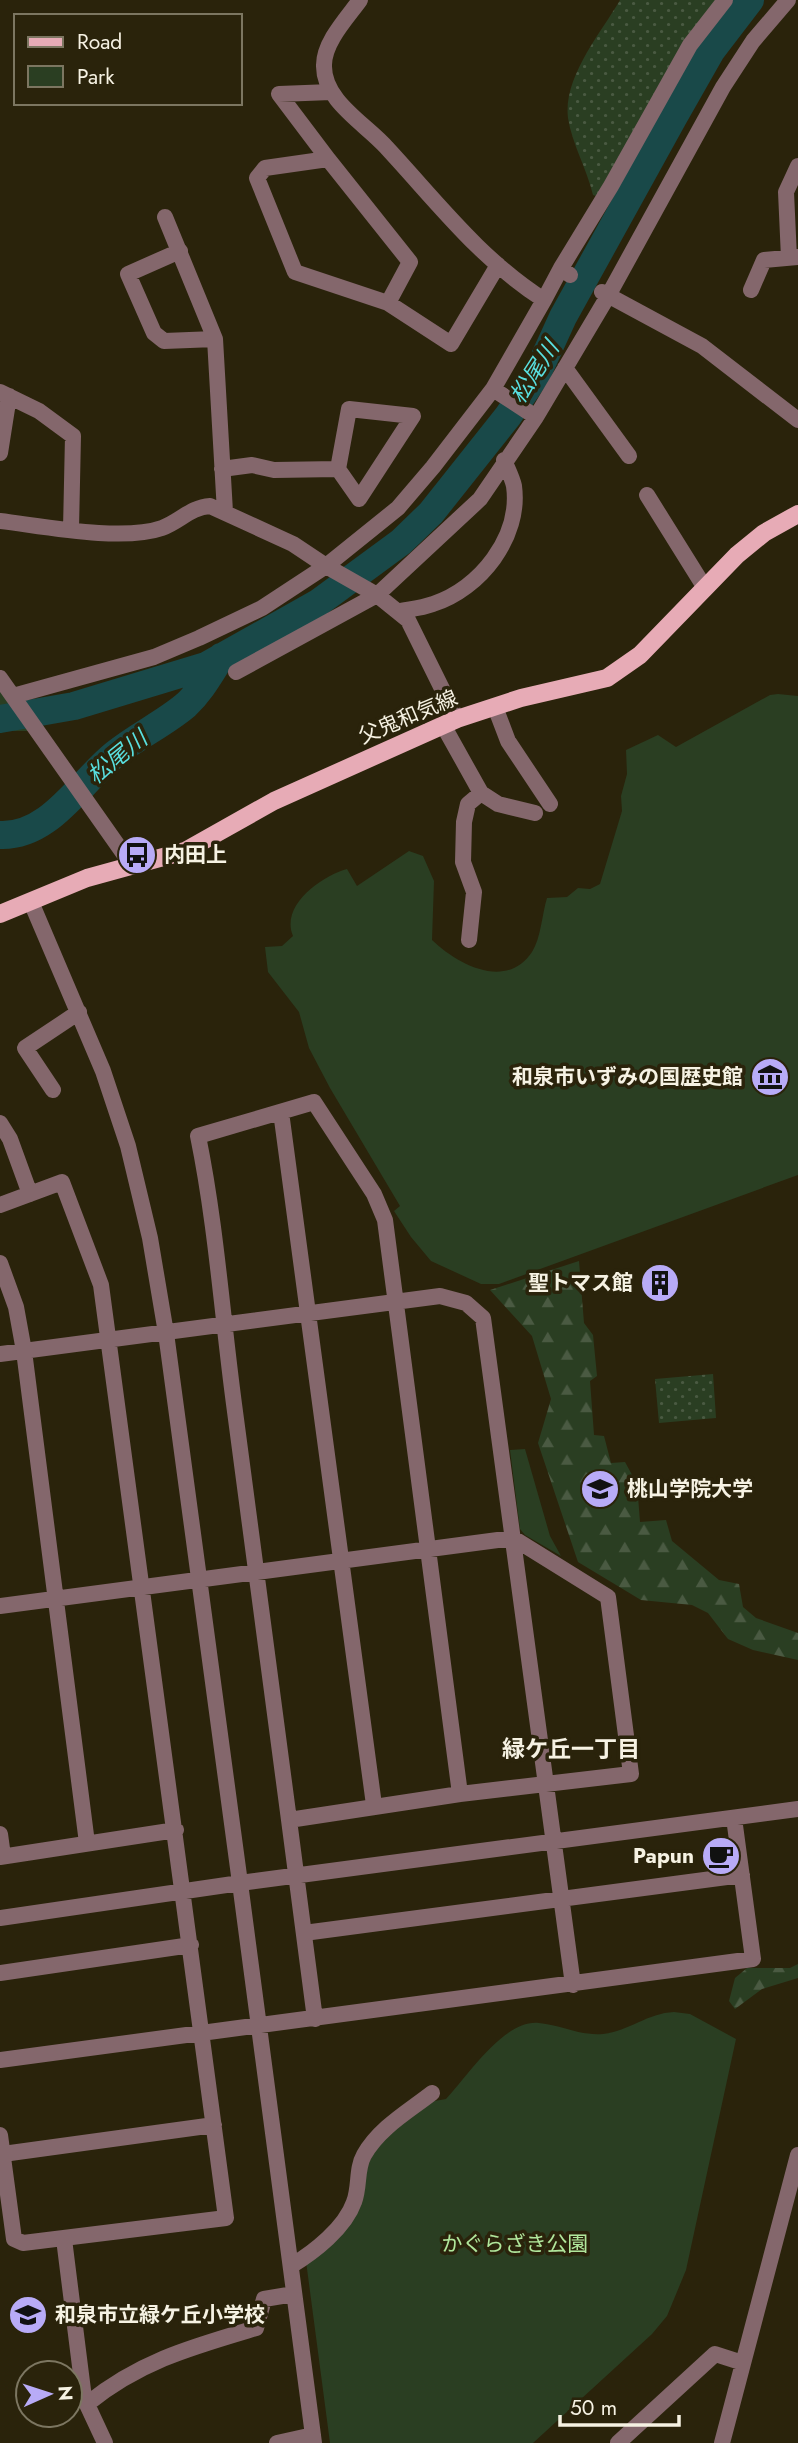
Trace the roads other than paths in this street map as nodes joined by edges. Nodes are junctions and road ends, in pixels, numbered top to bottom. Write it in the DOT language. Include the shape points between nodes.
graph roads {
  1 [pos="360,0"];
  2 [pos="724,0"];
  3 [pos="788,0"];
  4 [pos="331,92"];
  5 [pos="328,159"];
  6 [pos="798,166"];
  7 [pos="165,218"];
  8 [pos="180,251"];
  9 [pos="793,258"];
  10 [pos="498,265"];
  11 [pos="751,290"];
  12 [pos="606,294"];
  13 [pos="544,300"];
  14 [pos="388,303"];
  15 [pos="215,338"];
  16 [pos="565,368"];
  17 [pos="495,391"];
  18 [pos="4,394"];
  19 [pos="535,416"];
  20 [pos="798,420"];
  21 [pos="0,453"];
  22 [pos="629,456"];
  23 [pos="504,460"];
  24 [pos="222,469"];
  25 [pos="338,469"];
  26 [pos="647,495"];
  27 [pos="225,512"];
  28 [pos="798,514"];
  29 [pos="0,521"];
  30 [pos="71,529"];
  31 [pos="331,568"];
  32 [pos="705,588"];
  33 [pos="373,593"];
  34 [pos="400,611"];
  35 [pos="236,672"];
  36 [pos="0,678"];
  37 [pos="15,699"];
  38 [pos="495,707"];
  39 [pos="450,722"];
  40 [pos="481,793"];
  41 [pos="550,804"];
  42 [pos="535,813"];
  43 [pos="133,867"];
  44 [pos="32,902"];
  45 [pos="0,914"];
  46 [pos="468,940"];
  47 [pos="79,1012"];
  48 [pos="53,1090"];
  49 [pos="281,1112"];
  50 [pos="0,1123"];
  51 [pos="30,1194"];
  52 [pos="0,1205"];
  53 [pos="0,1263"];
  54 [pos="395,1301"];
  55 [pos="308,1313"];
  56 [pos="223,1325"];
  57 [pos="166,1333"];
  58 [pos="109,1340"];
  59 [pos="24,1351"];
  60 [pos="0,1354"];
  61 [pos="513,1538"];
  62 [pos="428,1549"];
  63 [pos="341,1560"];
  64 [pos="257,1571"];
  65 [pos="199,1579"];
  66 [pos="143,1587"];
  67 [pos="57,1598"];
  68 [pos="0,1606"];
  69 [pos="546,1785"];
  70 [pos="460,1794"];
  71 [pos="374,1805"];
  72 [pos="798,1809"];
  73 [pos="734,1818"];
  74 [pos="289,1820"];
  75 [pos="176,1830"];
  76 [pos="0,1834"];
  77 [pos="87,1843"];
  78 [pos="554,1843"];
  79 [pos="1,1856"];
  80 [pos="742,1875"];
  81 [pos="296,1876"];
  82 [pos="240,1883"];
  83 [pos="184,1890"];
  84 [pos="561,1900"];
  85 [pos="0,1917"];
  86 [pos="304,1933"];
  87 [pos="191,1945"];
  88 [pos="0,1973"];
  89 [pos="573,1985"];
  90 [pos="315,2019"];
  91 [pos="258,2026"];
  92 [pos="201,2034"];
  93 [pos="0,2060"];
  94 [pos="432,2093"];
  95 [pos="214,2125"];
  96 [pos="0,2135"];
  97 [pos="3,2154"];
  98 [pos="798,2155"];
  99 [pos="64,2239"];
  100 [pos="290,2266"];
  101 [pos="294,2294"];
  102 [pos="743,2363"];
  103 [pos="87,2404"];
  104 [pos="313,2439"];
  105 [pos="105,2443"];
  106 [pos="277,2443"];
  107 [pos="618,2443"];
  108 [pos="722,2443"];
  1 -- 4 [label="street" via="325,55"];
  2 -- 13 [label="street" via="690,45 565,272"];
  3 -- 12 [label="street" via="753,41 723,88"];
  4 -- 5 [label="street" via="279,94"];
  4 -- 10 [label="street" via="387,147 441,211"];
  5 -- 14 [label="street" via="410,262"];
  5 -- 14 [label="street" via="265,168 257,178 295,272"];
  6 -- 9 [label="street" via="786,192"];
  7 -- 8 [label="street"];
  8 -- 15 [label="street"];
  8 -- 15 [label="street" via="128,274 154,333 164,341"];
  9 -- 11 [label="street" via="764,260"];
  10 -- 13 [label="street"];
  10 -- 14 [label="street" via="451,344"];
  12 -- 16 [label="street"];
  12 -- 20 [label="street" via="702,345"];
  13 -- 17 [label="street"];
  15 -- 24 [label="street"];
  16 -- 19 [label="street"];
  16 -- 22 [label="street"];
  17 -- 19 [label="street"];
  17 -- 31 [label="street" via="398,508"];
  18 -- 21 [label="street"];
  18 -- 30 [label="street" via="74,436"];
  19 -- 23 [label="street"];
  23 -- 33 [label="street" via="472,508"];
  23 -- 34 [label="street" via="514,498 509,525 490,566 434,604"];
  24 -- 25 [label="street" via="252,465 274,470"];
  24 -- 27 [label="street"];
  25 -- 25 [label="street" via="359,499 413,416 349,409"];
  26 -- 32 [label="street"];
  27 -- 30 [label="street" via="200,506 161,529"];
  27 -- 31 [label="street"];
  28 -- 32 [label="main road, 父鬼和気線" via="755,540"];
  29 -- 30 [label="street"];
  31 -- 33 [label="street"];
  31 -- 37 [label="street" via="262,608 176,648"];
  32 -- 38 [label="main road, 父鬼和気線" via="640,655 607,678"];
  33 -- 34 [label="street"];
  33 -- 35 [label="street"];
  34 -- 39 [label="street" via="408,620"];
  36 -- 37 [label="street"];
  37 -- 43 [label="street"];
  38 -- 39 [label="main road, 父鬼和気線"];
  38 -- 41 [label="street" via="508,741"];
  39 -- 40 [label="street"];
  39 -- 43 [label="main road, 父鬼和気線" via="274,801 185,851"];
  40 -- 42 [label="street" via="498,804"];
  40 -- 46 [label="street" via="468,804 464,822 463,862 474,892"];
  43 -- 44 [label="main road, 父鬼和気線" via="87,878"];
  44 -- 45 [label="main road, 父鬼和気線"];
  44 -- 47 [label="street"];
  47 -- 48 [label="street" via="20,1042"];
  47 -- 57 [label="street" via="128,1146"];
  49 -- 54 [label="street" via="314,1102 374,1194 385,1220"];
  49 -- 55 [label="street"];
  49 -- 56 [label="street" via="198,1136"];
  50 -- 51 [label="street"];
  51 -- 52 [label="street"];
  51 -- 58 [label="street" via="62,1182 101,1285"];
  53 -- 59 [label="street" via="16,1307"];
  54 -- 55 [label="street"];
  54 -- 61 [label="street" via="454,1298 483,1318"];
  54 -- 62 [label="street"];
  55 -- 56 [label="street"];
  55 -- 63 [label="street"];
  56 -- 57 [label="street"];
  56 -- 64 [label="street"];
  57 -- 58 [label="street"];
  57 -- 65 [label="street"];
  58 -- 59 [label="street"];
  58 -- 66 [label="street"];
  59 -- 60 [label="street"];
  59 -- 67 [label="street"];
  61 -- 62 [label="street"];
  61 -- 69 [label="street"];
  61 -- 69 [label="street" via="608,1597 631,1774"];
  62 -- 63 [label="street"];
  62 -- 70 [label="street"];
  63 -- 64 [label="street"];
  63 -- 71 [label="street"];
  64 -- 65 [label="street"];
  64 -- 74 [label="street"];
  65 -- 66 [label="street"];
  65 -- 82 [label="street"];
  66 -- 67 [label="street"];
  66 -- 75 [label="street"];
  67 -- 68 [label="street"];
  67 -- 77 [label="street"];
  69 -- 70 [label="street"];
  69 -- 78 [label="street"];
  70 -- 71 [label="street"];
  71 -- 74 [label="street"];
  72 -- 73 [label="street"];
  73 -- 78 [label="street"];
  73 -- 80 [label="street"];
  74 -- 81 [label="street"];
  75 -- 77 [label="street"];
  75 -- 83 [label="street"];
  76 -- 79 [label="street"];
  77 -- 79 [label="street"];
  78 -- 81 [label="street"];
  78 -- 84 [label="street"];
  80 -- 84 [label="street"];
  80 -- 89 [label="street" via="753,1959"];
  81 -- 82 [label="street"];
  81 -- 86 [label="street"];
  82 -- 83 [label="street"];
  82 -- 91 [label="street"];
  83 -- 85 [label="street"];
  83 -- 87 [label="street"];
  84 -- 86 [label="street"];
  84 -- 89 [label="street"];
  86 -- 90 [label="street"];
  87 -- 88 [label="street"];
  87 -- 92 [label="street"];
  89 -- 90 [label="street"];
  90 -- 91 [label="street"];
  91 -- 92 [label="street"];
  91 -- 100 [label="street"];
  92 -- 93 [label="street"];
  92 -- 95 [label="street"];
  94 -- 100 [label="street" via="373,2144 361,2163 355,2200 344,2221 304,2259"];
  95 -- 97 [label="street"];
  95 -- 99 [label="street" via="226,2218"];
  96 -- 97 [label="street"];
  97 -- 99 [label="street" via="14,2239 23,2243"];
  98 -- 102 [label="street"];
  99 -- 103 [label="street"];
  100 -- 101 [label="street"];
  101 -- 103 [label="street" via="264,2299 256,2328 168,2354"];
  101 -- 104 [label="street"];
  102 -- 107 [label="street" via="715,2354"];
  102 -- 108 [label="street"];
  103 -- 105 [label="street"];
  104 -- 106 [label="street"];
}
